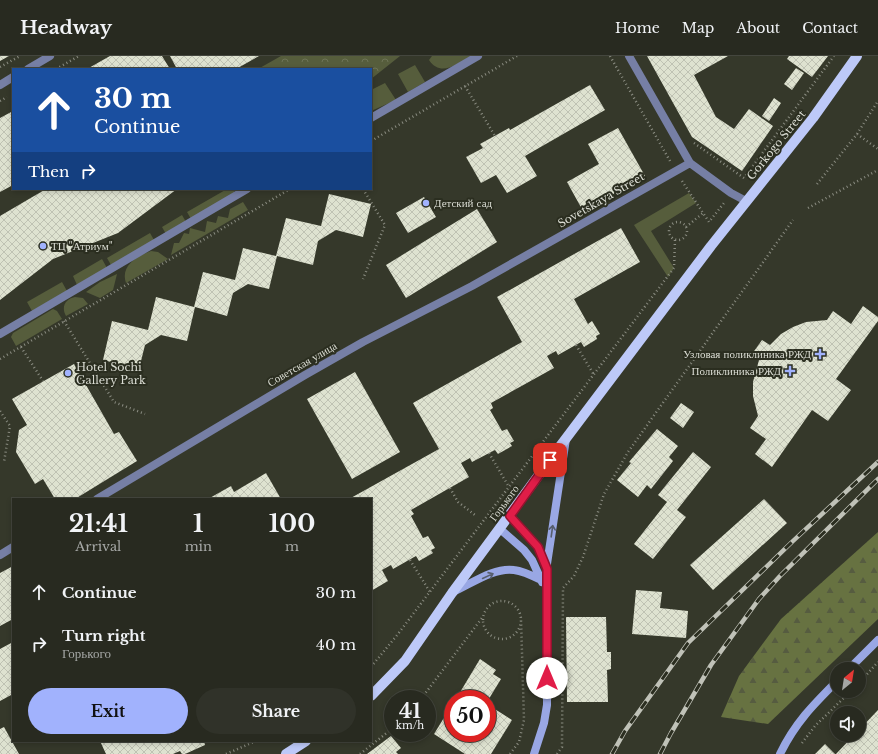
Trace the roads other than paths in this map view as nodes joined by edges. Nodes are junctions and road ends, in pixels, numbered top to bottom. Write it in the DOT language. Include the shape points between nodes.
graph roads {
  1 [pos="50,56"];
  2 [pos="478,56"];
  3 [pos="629,56"];
  4 [pos="857,56"];
  5 [pos="30,68"];
  6 [pos="12,78"];
  7 [pos="0,85"];
  8 [pos="372,117"];
  9 [pos="690,163"];
  10 [pos="245,190"];
  11 [pos="746,202"];
  12 [pos="711,246"];
  13 [pos="0,334"];
  14 [pos="566,439"];
  15 [pos="99,498"];
  16 [pos="510,516"];
  17 [pos="500,529"];
  18 [pos="12,548"];
  19 [pos="0,555"];
  20 [pos="547,569"];
  21 [pos="541,580"];
  22 [pos="546,592"];
  23 [pos="452,593"];
  24 [pos="878,640"];
  25 [pos="856,662"];
  26 [pos="830,688"];
  27 [pos="372,695"];
  28 [pos="304,742"];
  29 [pos="286,754"];
  30 [pos="534,754"];
  31 [pos="780,754"];
  1 -- 5 [label="street"];
  2 -- 8 [label="street"];
  3 -- 9 [label="street"];
  4 -- 11 [label="main road, Gorkogo Street" via="813,118"];
  6 -- 7 [label="street"];
  9 -- 11 [label="street"];
  9 -- 15 [label="street, Советская улица" via="472,286 344,353"];
  10 -- 13 [label="street"];
  11 -- 12 [label="main road, Gorkogo Street"];
  12 -- 14 [label="main road, Горького"];
  14 -- 16 [label="main road, Горького"];
  20 -- 14 [label="main road, one-way"];
  16 -- 17 [label="main road, Горького"];
  16 -- 20 [label="main road" via="538,547"];
  17 -- 21 [label="main road" via="524,550 532,560"];
  17 -- 23 [label="main road, Горького"];
  18 -- 19 [label="street"];
  20 -- 22 [label="main road"];
  21 -- 22 [label="main road"];
  23 -- 21 [label="main road, one-way" via="495,572 507,570 516,570"];
  22 -- 30 [label="main road" via="547,706"];
  23 -- 27 [label="main road, Горького" via="405,661"];
  24 -- 25 [label="main road"];
  26 -- 31 [label="main road" via="804,715 789,735"];
  28 -- 29 [label="main road"];
}
